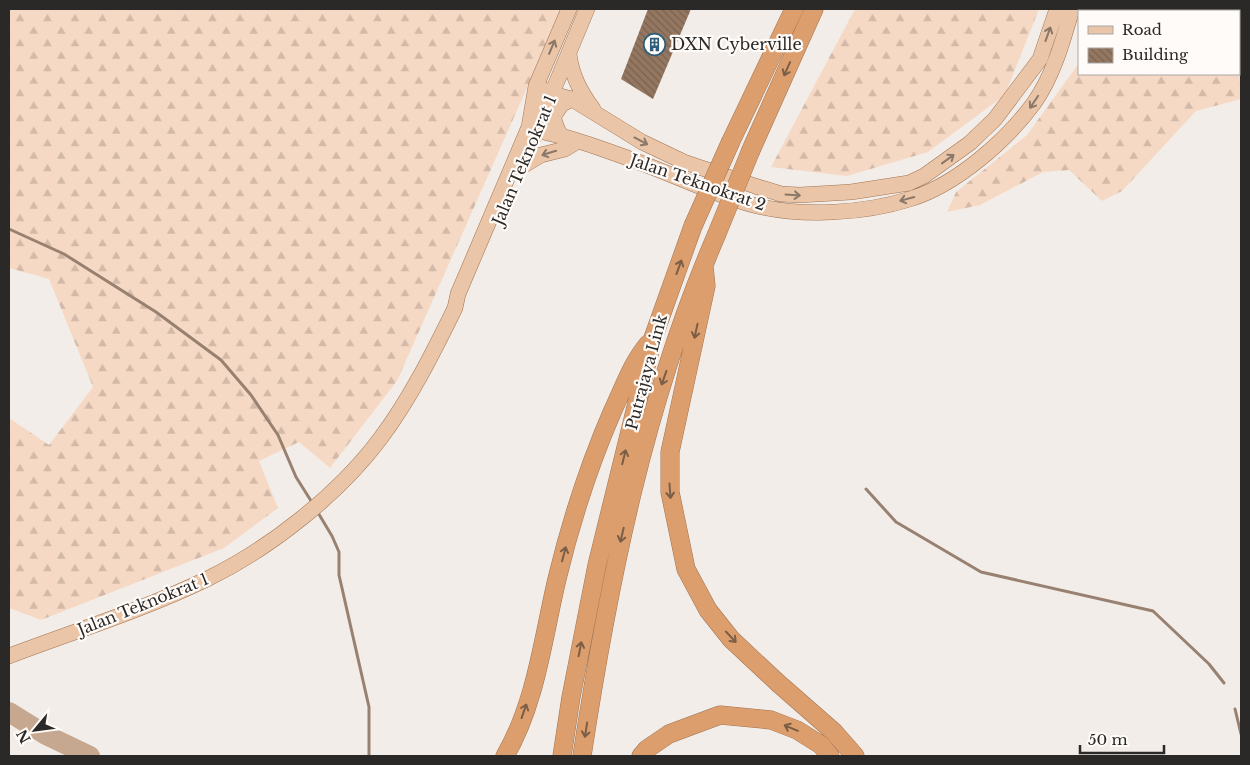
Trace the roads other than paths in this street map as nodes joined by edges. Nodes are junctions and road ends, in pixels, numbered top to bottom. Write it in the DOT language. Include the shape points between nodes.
graph roads {
  1 [pos="569,9"];
  2 [pos="587,9"];
  3 [pos="794,9"];
  4 [pos="814,9"];
  5 [pos="1057,9"];
  6 [pos="1072,9"];
  7 [pos="569,54"];
  8 [pos="536,86"];
  9 [pos="552,94"];
  10 [pos="572,99"];
  11 [pos="599,116"];
  12 [pos="533,129"];
  13 [pos="570,139"];
  14 [pos="521,167"];
  15 [pos="704,266"];
  16 [pos="455,308"];
  17 [pos="653,338"];
  18 [pos="9,656"];
  19 [pos="506,756"];
  20 [pos="562,756"];
  21 [pos="582,756"];
  22 [pos="641,756"];
  23 [pos="830,756"];
  24 [pos="855,756"];
  8 -- 1 [label="main road, Jalan Teknokrat 1, one-way"];
  2 -- 7 [label="main road, Jalan Teknokrat 1"];
  17 -- 3 [label="highway, Putrajaya Link, one-way, bridge" via="693,226"];
  4 -- 15 [label="highway, Putrajaya Link, one-way, bridge"];
  11 -- 5 [label="main road, Jalan Teknokrat 2, one-way" via="684,162 781,194 851,192 909,183 970,143 995,119 1040,59"];
  6 -- 13 [label="main road, Jalan Teknokrat 2, one-way" via="1052,71 1017,124 982,158 945,183 910,199 856,210 824,212 753,205"];
  7 -- 9 [label="main road, Jalan Teknokrat 1"];
  7 -- 11 [label="main road" via="576,83"];
  8 -- 9 [label="main road, Jalan Teknokrat 2"];
  8 -- 12 [label="main road, Jalan Teknokrat 1"];
  9 -- 10 [label="main road, Jalan Teknokrat 2"];
  9 -- 12 [label="main road, Jalan Teknokrat 1"];
  10 -- 11 [label="main road, Jalan Teknokrat 2"];
  10 -- 13 [label="main road" via="562,104 553,117 558,131"];
  12 -- 13 [label="main road, Jalan Teknokrat 2"];
  12 -- 14 [label="main road, Jalan Teknokrat 1"];
  12 -- 16 [label="main road, Jalan Teknokrat 1" via="458,294"];
  13 -- 14 [label="main road, one-way" via="565,149 541,155"];
  14 -- 16 [label="main road, Jalan Teknokrat 1" via="465,299"];
  15 -- 21 [label="highway, Putrajaya Link, one-way" via="641,450 614,572"];
  15 -- 24 [label="highway, one-way" via="706,286 670,452 672,511 686,569 708,610 731,639 834,732"];
  16 -- 18 [label="main road, Jalan Teknokrat 1" via="407,399 379,440 336,487 286,530 208,578 162,599"];
  19 -- 17 [label="highway, one-way" via="514,742 538,669 579,495 637,356"];
  20 -- 17 [label="highway, Putrajaya Link, one-way" via="570,697 597,565"];
  23 -- 22 [label="highway, one-way" via="821,745 797,730 771,720 720,716 669,734"];
}
